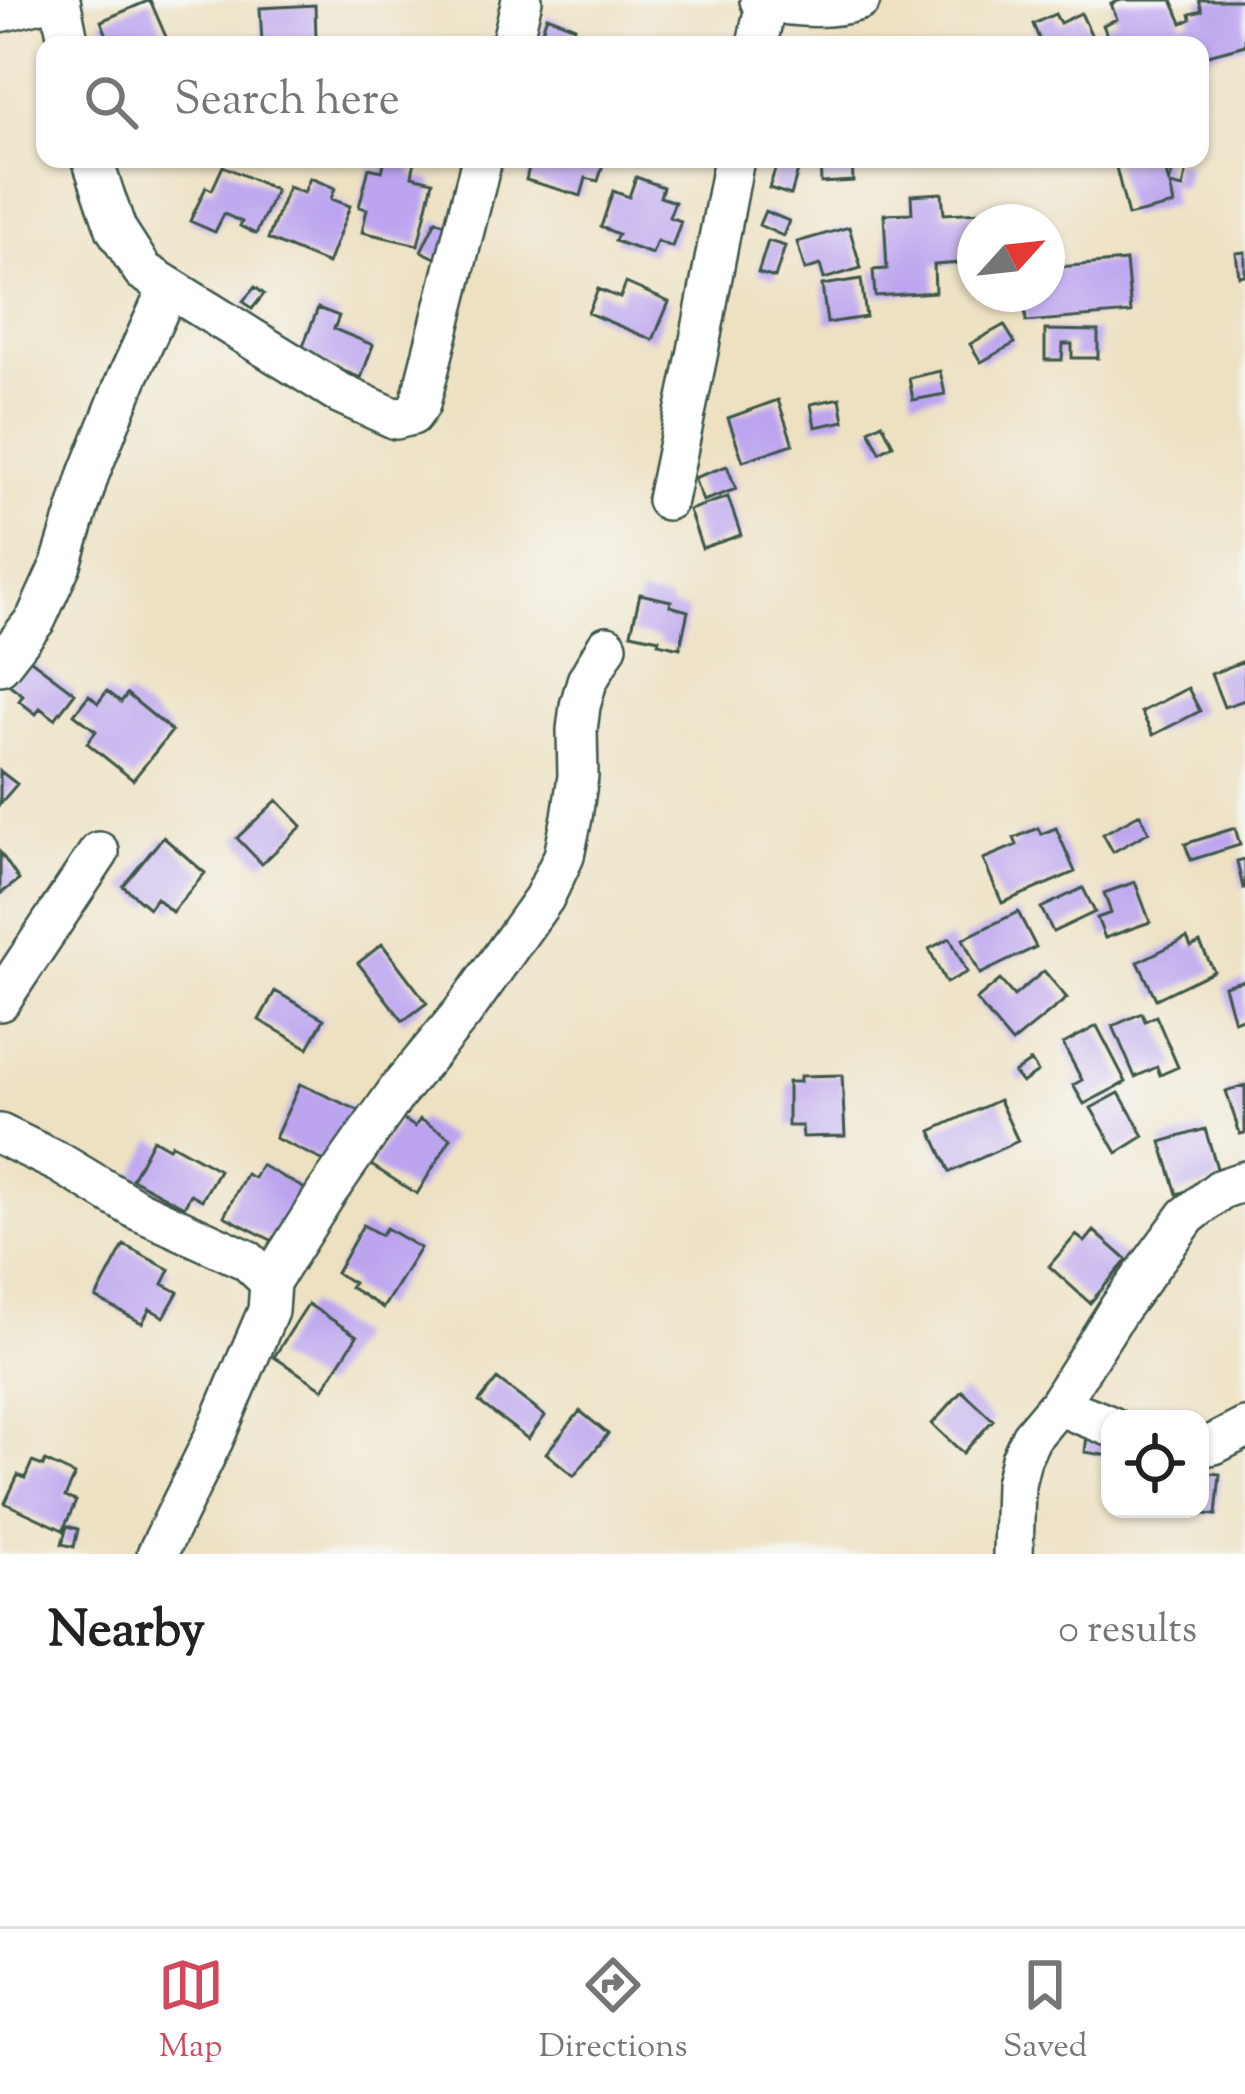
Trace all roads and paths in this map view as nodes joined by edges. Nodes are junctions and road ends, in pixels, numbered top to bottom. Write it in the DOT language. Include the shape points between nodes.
graph roads {
  1 [pos="49,0"];
  2 [pos="60,0"];
  3 [pos="522,0"];
  4 [pos="763,1"];
  5 [pos="851,1"];
  6 [pos="0,12"];
  7 [pos="67,36"];
  8 [pos="513,36"];
  9 [pos="758,36"];
  10 [pos="95,168"];
  11 [pos="480,168"];
  12 [pos="732,168"];
  13 [pos="169,287"];
  14 [pos="667,500"];
  15 [pos="607,646"];
  16 [pos="0,664"];
  17 [pos="99,852"];
  18 [pos="0,1001"];
  19 [pos="0,1134"];
  20 [pos="1245,1180"];
  21 [pos="269,1282"];
  22 [pos="1058,1405"];
  23 [pos="1101,1422"];
  24 [pos="1245,1428"];
  25 [pos="1209,1445"];
  26 [pos="158,1554"];
  27 [pos="1013,1554"];
  1 -- 6 [label="street"];
  2 -- 7 [label="street"];
  3 -- 8 [label="street"];
  4 -- 5 [label="street"];
  4 -- 9 [label="street"];
  10 -- 13 [label="street" via="116,229 143,271"];
  11 -- 13 [label="street" via="412,415 396,419 341,394"];
  12 -- 14 [label="street"];
  13 -- 16 [label="street" via="89,473 62,564 36,619"];
  15 -- 21 [label="street" via="580,706 572,817 544,898 397,1092"];
  17 -- 18 [label="street"];
  19 -- 21 [label="street" via="247,1260"];
  20 -- 22 [label="street" via="1187,1216"];
  21 -- 26 [label="street" via="268,1311"];
  22 -- 23 [label="street"];
  22 -- 27 [label="street" via="1021,1459"];
  24 -- 25 [label="street"];
}
